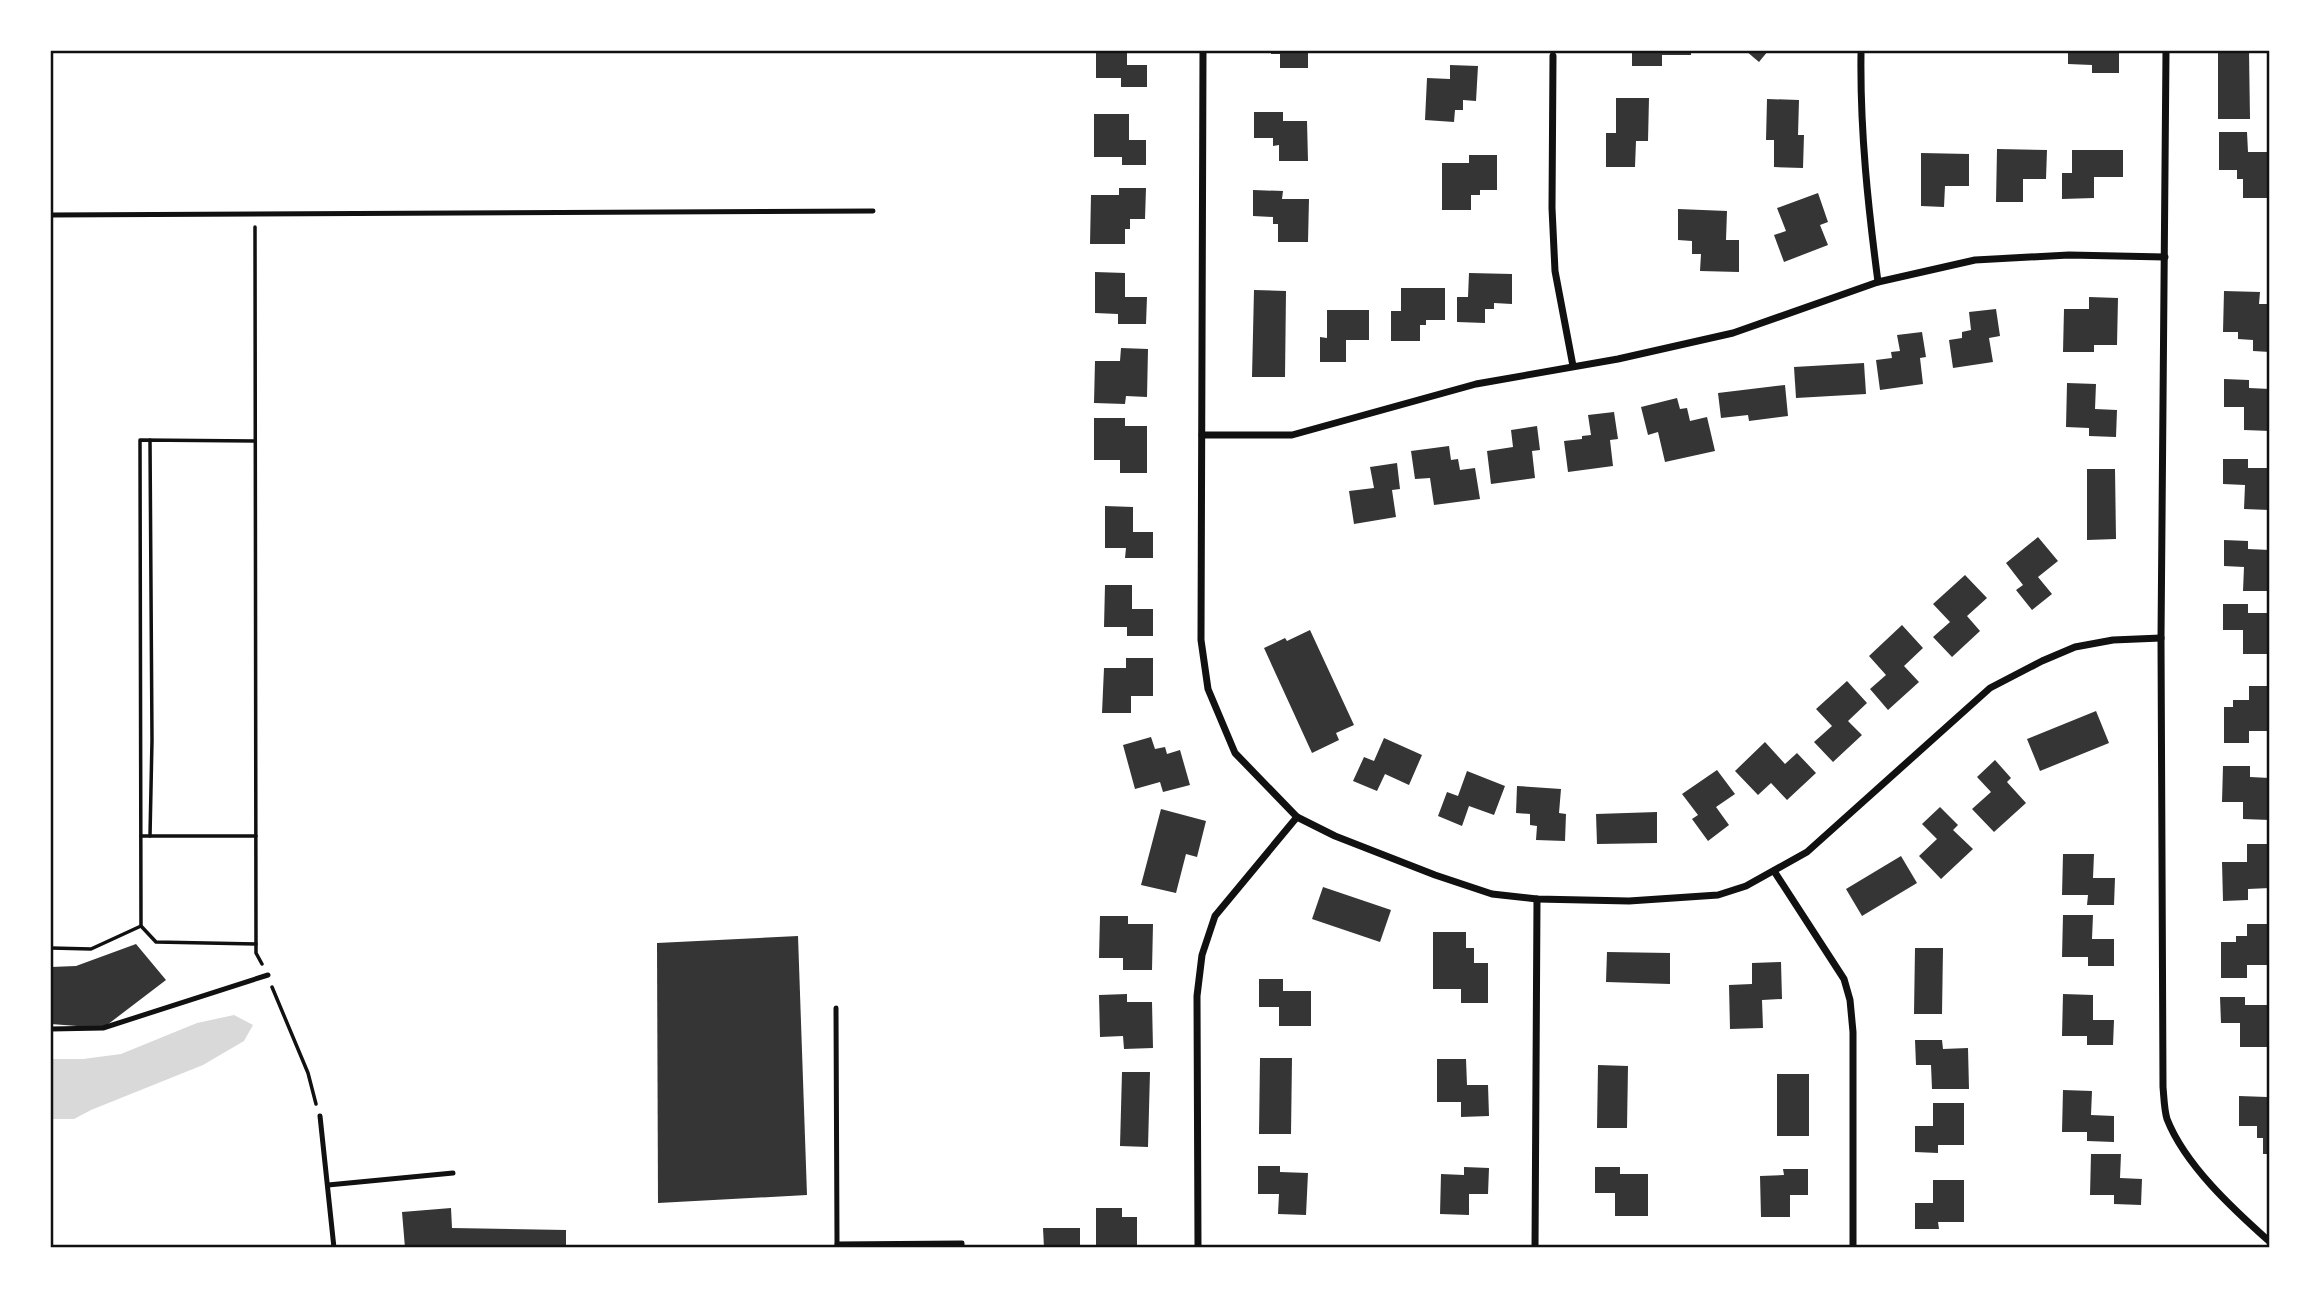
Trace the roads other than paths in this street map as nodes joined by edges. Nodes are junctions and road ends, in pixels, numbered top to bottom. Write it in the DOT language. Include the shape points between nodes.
graph roads {
  1 [pos="1203,51"];
  2 [pos="2166,51"];
  3 [pos="1861,54"];
  4 [pos="1553,56"];
  5 [pos="873,211"];
  6 [pos="51,215"];
  7 [pos="2165,257"];
  8 [pos="1878,282"];
  9 [pos="1573,366"];
  10 [pos="1202,435"];
  11 [pos="2161,639"];
  12 [pos="1297,817"];
  13 [pos="1774,871"];
  14 [pos="1537,899"];
  15 [pos="268,975"];
  16 [pos="836,1008"];
  17 [pos="51,1029"];
  18 [pos="320,1116"];
  19 [pos="453,1173"];
  20 [pos="328,1185"];
  21 [pos="2270,1242"];
  22 [pos="837,1246"];
  23 [pos="334,1248"];
  24 [pos="962,1248"];
  25 [pos="1198,1248"];
  26 [pos="1535,1248"];
  27 [pos="1853,1248"];
  1 -- 10 [label="street"];
  2 -- 7 [label="street"];
  3 -- 8 [label="street" via="1867,196"];
  4 -- 9 [label="street" via="1555,271"];
  5 -- 6 [label="lane"];
  7 -- 8 [label="street" via="2069,255 1975,260"];
  7 -- 11 [label="street"];
  8 -- 9 [label="street" via="1733,333"];
  9 -- 10 [label="street" via="1476,384 1292,435"];
  10 -- 12 [label="street" via="1201,640 1208,689 1235,753"];
  11 -- 13 [label="street" via="2075,647 1990,688 1838,827"];
  11 -- 21 [label="street" via="2166,1116 2194,1163"];
  12 -- 14 [label="street" via="1435,875 1492,894"];
  12 -- 25 [label="street" via="1215,916 1202,955 1197,996"];
  13 -- 14 [label="street" via="1718,895 1629,901"];
  13 -- 27 [label="street" via="1844,979 1850,1000"];
  14 -- 26 [label="street"];
  15 -- 17 [label="lane" via="103,1028"];
  16 -- 22 [label="lane"];
  18 -- 20 [label="lane"];
  19 -- 20 [label="lane"];
  20 -- 23 [label="lane"];
  22 -- 24 [label="lane" via="962,1244"];
}
